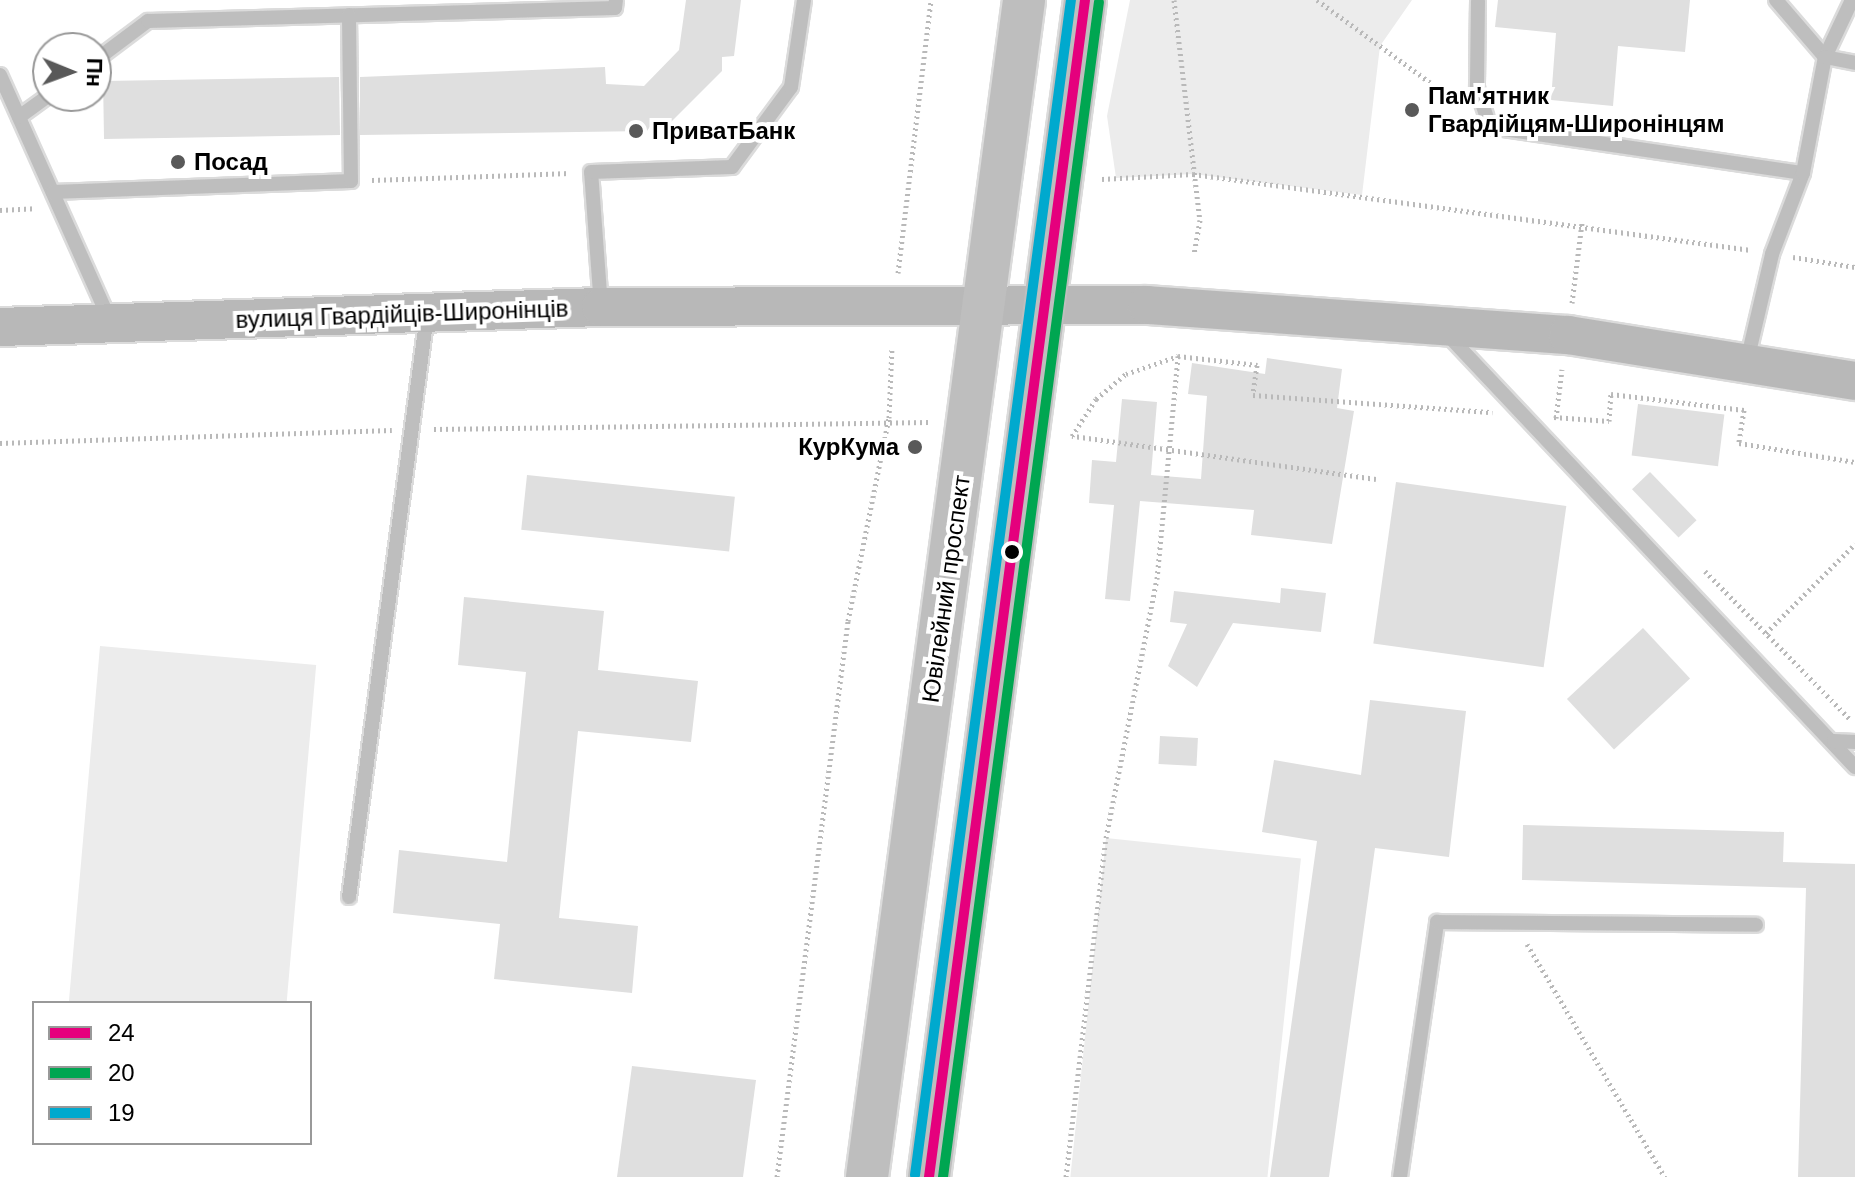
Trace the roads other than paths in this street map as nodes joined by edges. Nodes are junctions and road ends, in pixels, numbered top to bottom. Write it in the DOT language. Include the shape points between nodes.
graph roads {
  1 [pos="616,0"];
  2 [pos="804,0"];
  3 [pos="1024,0"];
  4 [pos="1085,0"];
  5 [pos="1776,0"];
  6 [pos="1852,0"];
  7 [pos="1478,1"];
  8 [pos="349,15"];
  9 [pos="112,48"];
  10 [pos="1825,57"];
  11 [pos="1855,63"];
  12 [pos="0,75"];
  13 [pos="32,108"];
  14 [pos="19,117"];
  15 [pos="1803,173"];
  16 [pos="53,192"];
  17 [pos="1048,304"];
  18 [pos="601,307"];
  19 [pos="984,308"];
  20 [pos="427,315"];
  21 [pos="111,323"];
  22 [pos="1439,326"];
  23 [pos="0,327"];
  24 [pos="1747,361"];
  25 [pos="1855,381"];
  26 [pos="1834,741"];
  27 [pos="1855,742"];
  28 [pos="1855,767"];
  29 [pos="349,897"];
  30 [pos="1756,925"];
  31 [pos="867,1177"];
  32 [pos="929,1177"];
  33 [pos="1400,1177"];
  1 -- 8 [label="lane" via="615,8"];
  2 -- 18 [label="lane" via="791,87 732,167 591,172"];
  3 -- 19 [label="main road, Ювілейний проспект"];
  4 -- 17 [label="main road"];
  5 -- 10 [label="lane"];
  6 -- 10 [label="lane"];
  7 -- 15 [label="lane" via="1477,88 1490,127"];
  8 -- 9 [label="lane" via="148,21"];
  8 -- 16 [label="lane" via="351,181"];
  10 -- 11 [label="lane"];
  10 -- 15 [label="lane"];
  12 -- 14 [label="lane"];
  13 -- 14 [label="lane"];
  14 -- 16 [label="lane"];
  15 -- 24 [label="lane" via="1772,254"];
  16 -- 21 [label="lane"];
  17 -- 19 [label="main road, вулиця Гвардійців-Широнінців"];
  17 -- 22 [label="main road, вулиця Гвардійців-Широнінців"];
  17 -- 32 [label="main road"];
  18 -- 19 [label="main road, вулиця Гвардійців-Широнінців"];
  18 -- 20 [label="main road, вулиця Гвардійців-Широнінців"];
  19 -- 31 [label="main road, Ювілейний проспект"];
  20 -- 21 [label="main road, вулиця Гвардійців-Широнінців"];
  20 -- 29 [label="lane"];
  21 -- 23 [label="main road, вулиця Гвардійців-Широнінців"];
  22 -- 24 [label="main road, вулиця Гвардійців-Широнінців" via="1568,335"];
  22 -- 26 [label="lane"];
  24 -- 25 [label="main road, вулиця Гвардійців-Широнінців"];
  26 -- 27 [label="lane"];
  26 -- 28 [label="lane"];
  30 -- 33 [label="lane" via="1437,922"];
}
